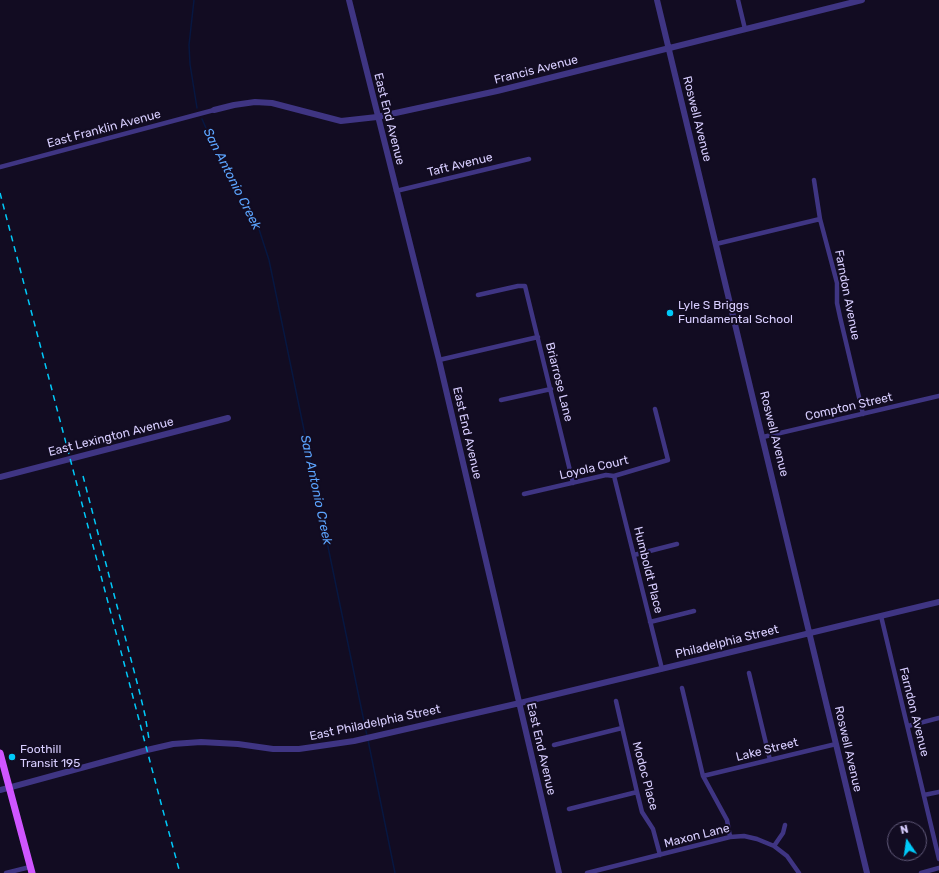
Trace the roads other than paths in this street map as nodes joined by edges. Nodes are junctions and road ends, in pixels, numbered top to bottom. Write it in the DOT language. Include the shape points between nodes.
graph roads {
  1 [pos="349,0"];
  2 [pos="657,0"];
  3 [pos="738,0"];
  4 [pos="862,0"];
  5 [pos="745,29"];
  6 [pos="669,48"];
  7 [pos="214,110"];
  8 [pos="377,117"];
  9 [pos="529,159"];
  10 [pos="0,167"];
  11 [pos="814,180"];
  12 [pos="396,191"];
  13 [pos="820,219"];
  14 [pos="716,244"];
  15 [pos="478,295"];
  16 [pos="538,337"];
  17 [pos="439,360"];
  18 [pos="551,389"];
  19 [pos="939,396"];
  20 [pos="502,400"];
  21 [pos="655,409"];
  22 [pos="863,414"];
  23 [pos="228,418"];
  24 [pos="763,437"];
  25 [pos="614,476"];
  26 [pos="0,477"];
  27 [pos="573,483"];
  28 [pos="524,494"];
  29 [pos="678,544"];
  30 [pos="634,555"];
  31 [pos="939,602"];
  32 [pos="694,611"];
  33 [pos="881,616"];
  34 [pos="650,622"];
  35 [pos="810,633"];
  36 [pos="662,669"];
  37 [pos="749,673"];
  38 [pos="682,688"];
  39 [pos="616,701"];
  40 [pos="520,703"];
  41 [pos="939,718"];
  42 [pos="908,726"];
  43 [pos="622,728"];
  44 [pos="554,744"];
  45 [pos="836,744"];
  46 [pos="0,753"];
  47 [pos="770,760"];
  48 [pos="703,776"];
  49 [pos="9,788"];
  50 [pos="0,790"];
  51 [pos="637,792"];
  52 [pos="939,792"];
  53 [pos="924,795"];
  54 [pos="569,809"];
  55 [pos="785,825"];
  56 [pos="730,837"];
  57 [pos="774,846"];
  58 [pos="660,855"];
  59 [pos="939,859"];
  60 [pos="939,868"];
  61 [pos="31,870"];
  62 [pos="6,873"];
  63 [pos="559,873"];
  64 [pos="587,873"];
  65 [pos="799,873"];
  66 [pos="867,873"];
  67 [pos="921,873"];
  1 -- 8 [label="street, East End Avenue"];
  2 -- 6 [label="street, Roswell Avenue"];
  3 -- 5 [label="street"];
  4 -- 5 [label="street, Francis Avenue"];
  5 -- 6 [label="street, Francis Avenue"];
  6 -- 8 [label="street, Francis Avenue" via="497,91"];
  6 -- 14 [label="street, Roswell Avenue"];
  7 -- 8 [label="street, Francis Avenue" via="255,102 272,103 341,121"];
  7 -- 10 [label="street, East Franklin Avenue"];
  8 -- 12 [label="street, East End Avenue"];
  9 -- 12 [label="street, Taft Avenue"];
  11 -- 13 [label="street, Farndon Avenue"];
  12 -- 17 [label="street, East End Avenue"];
  13 -- 14 [label="street"];
  13 -- 22 [label="street, Farndon Avenue" via="837,283 838,310"];
  14 -- 24 [label="street, Roswell Avenue"];
  15 -- 16 [label="street, Briarrose Lane" via="525,286"];
  16 -- 17 [label="street"];
  16 -- 18 [label="street, Briarrose Lane"];
  17 -- 40 [label="street, East End Avenue"];
  18 -- 20 [label="street"];
  18 -- 27 [label="street, Briarrose Lane"];
  19 -- 22 [label="street, Compton Street"];
  21 -- 25 [label="street, Loyola Court" via="668,460"];
  22 -- 24 [label="street, Compton Street"];
  23 -- 26 [label="street, East Lexington Avenue"];
  24 -- 35 [label="street, Roswell Avenue"];
  25 -- 27 [label="street, Loyola Court"];
  25 -- 30 [label="street, Humboldt Place"];
  27 -- 28 [label="street, Loyola Court"];
  29 -- 30 [label="street"];
  30 -- 34 [label="street, Humboldt Place"];
  31 -- 33 [label="street, Philadelphia Street"];
  32 -- 34 [label="street"];
  33 -- 35 [label="street, Philadelphia Street"];
  33 -- 42 [label="street, Farndon Avenue"];
  34 -- 36 [label="street, Humboldt Place"];
  35 -- 36 [label="street, Philadelphia Street"];
  35 -- 45 [label="street, Roswell Avenue"];
  36 -- 40 [label="street, Philadelphia Street"];
  37 -- 47 [label="street"];
  38 -- 48 [label="street"];
  39 -- 43 [label="street, Modoc Place"];
  40 -- 49 [label="street, East Philadelphia Street" via="323,747 273,749 205,742 173,744"];
  40 -- 63 [label="street, East End Avenue"];
  41 -- 42 [label="street"];
  42 -- 53 [label="street, Farndon Avenue"];
  43 -- 44 [label="street"];
  43 -- 51 [label="street, Modoc Place"];
  45 -- 47 [label="street, Lake Street"];
  45 -- 66 [label="street, Roswell Avenue"];
  46 -- 49 [label="main road"];
  47 -- 48 [label="street, Lake Street"];
  48 -- 56 [label="street" via="727,820"];
  49 -- 50 [label="street, East Philadelphia Street"];
  49 -- 61 [label="main road"];
  51 -- 54 [label="street"];
  51 -- 58 [label="street, Modoc Place" via="642,812 653,829"];
  52 -- 53 [label="street"];
  53 -- 59 [label="street, Farndon Avenue"];
  55 -- 57 [label="street"];
  56 -- 57 [label="street, Maxon Lane" via="744,836"];
  56 -- 58 [label="street, Maxon Lane"];
  57 -- 65 [label="street, Maxon Lane" via="787,856"];
  58 -- 64 [label="street, Maxon Lane"];
  60 -- 67 [label="street"];
  61 -- 62 [label="street"];
}
